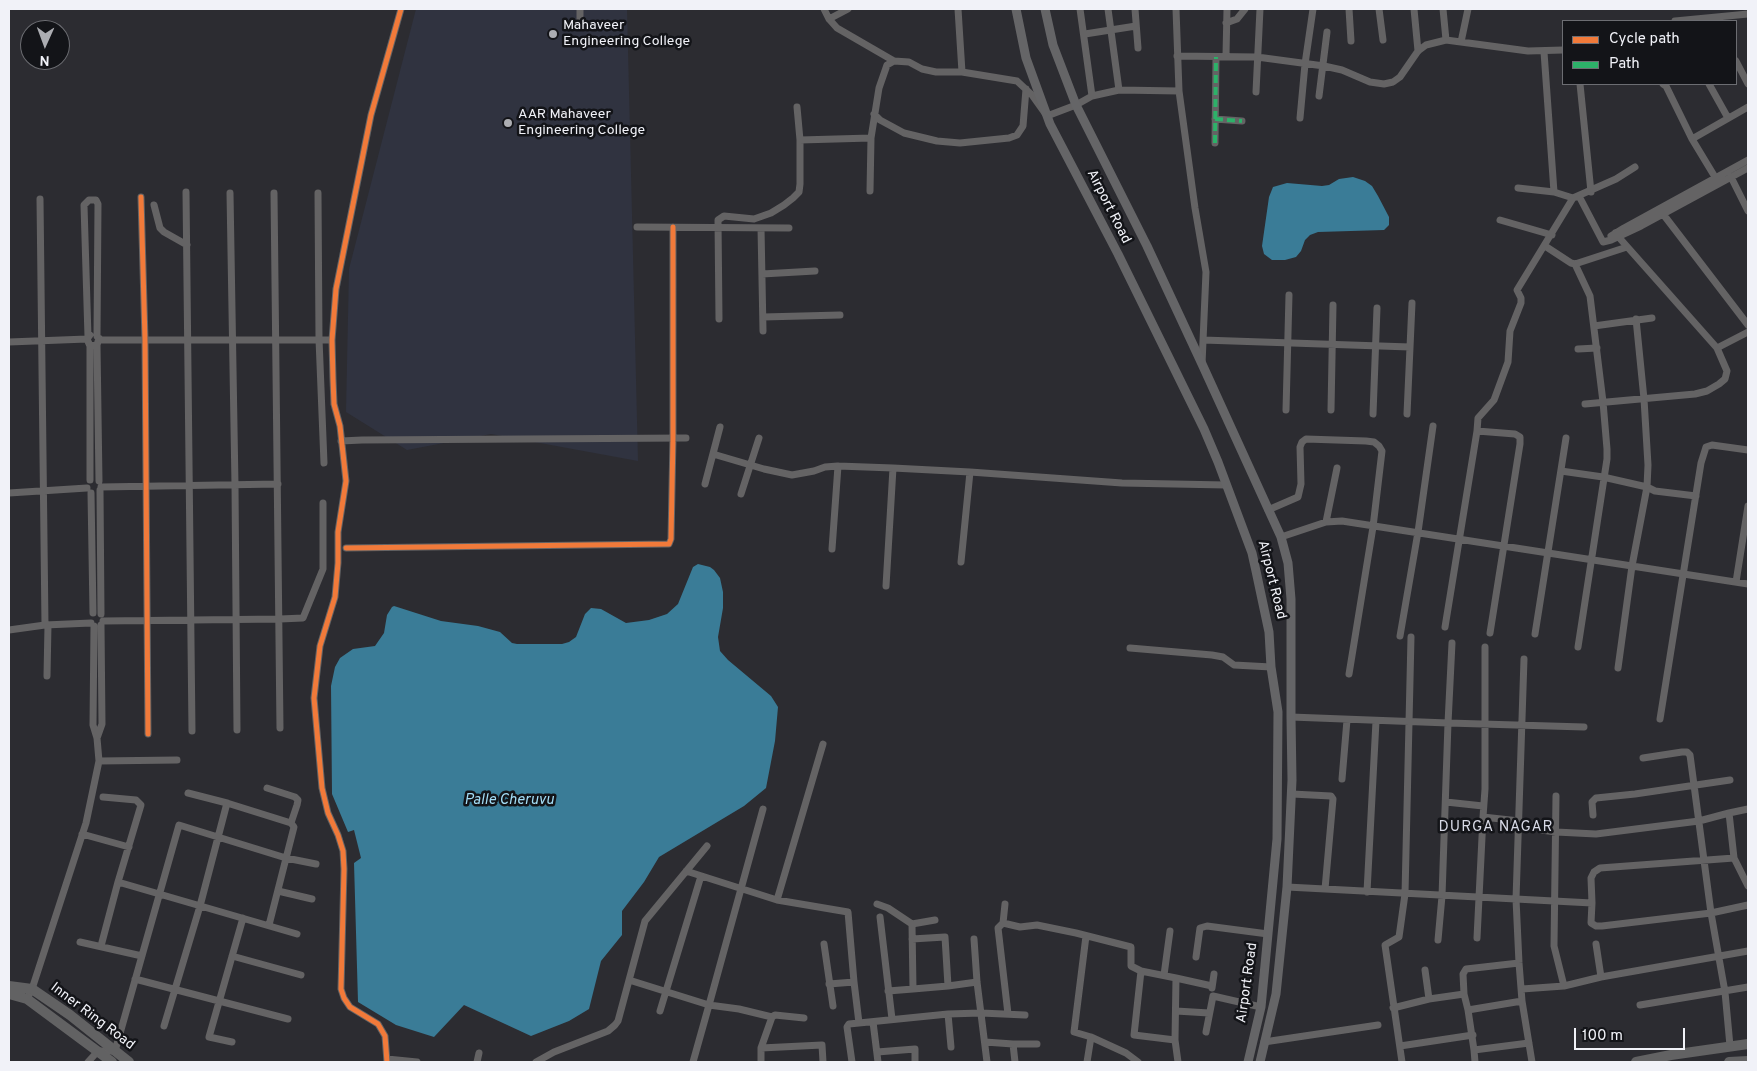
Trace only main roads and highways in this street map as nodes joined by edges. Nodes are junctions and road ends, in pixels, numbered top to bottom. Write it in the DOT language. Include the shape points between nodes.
graph roads {
  1 [pos="1016,9"];
  2 [pos="1045,9"];
  3 [pos="1273,886"];
  4 [pos="1287,887"];
  5 [pos="9,986"];
  6 [pos="9,994"];
  7 [pos="30,994"];
  8 [pos="1748,1044"];
  9 [pos="1748,1061"];
  10 [pos="112,1062"];
  11 [pos="129,1062"];
  12 [pos="1248,1062"];
  13 [pos="1260,1062"];
  14 [pos="1636,1062"];
  15 [pos="1729,1062"];
  1 -- 3 [label="main road, Airport Road" via="1026,58 1050,124 1204,429 1252,553 1269,632 1278,712 1277,839"];
  2 -- 4 [label="main road, Airport Road" via="1053,45 1076,105 1202,364 1280,537 1288,563 1292,794"];
  3 -- 4 [label="main road"];
  3 -- 12 [label="main road, Airport Road" via="1261,1007"];
  4 -- 13 [label="main road, Airport Road" via="1276,994"];
  5 -- 7 [label="highway, Inner Ring Road"];
  6 -- 7 [label="highway, Inner Ring Road"];
  7 -- 10 [label="highway, Inner Ring Road"];
  7 -- 11 [label="highway, Inner Ring Road" via="70,1015"];
  8 -- 14 [label="highway"];
  9 -- 15 [label="highway"];
}
